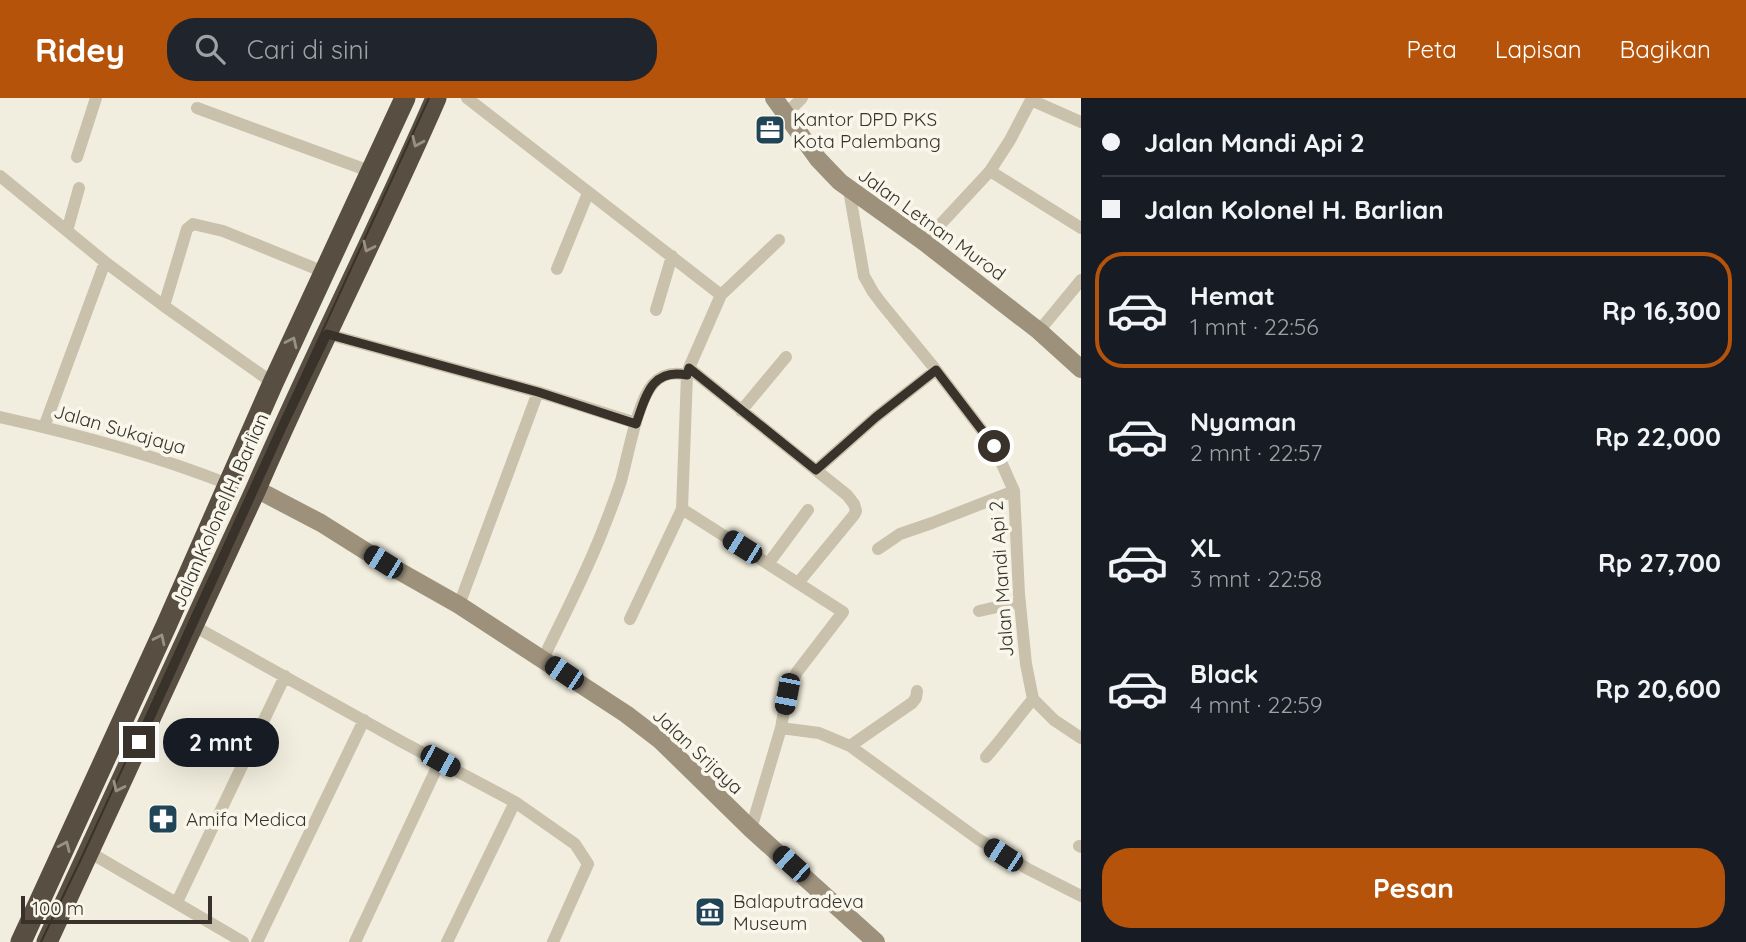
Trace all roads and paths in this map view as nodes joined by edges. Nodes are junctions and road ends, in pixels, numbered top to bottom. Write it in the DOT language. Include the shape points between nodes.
graph roads {
  1 [pos="96,98"];
  2 [pos="405,98"];
  3 [pos="436,98"];
  4 [pos="467,98"];
  5 [pos="774,98"];
  6 [pos="802,98"];
  7 [pos="1031,99"];
  8 [pos="197,108"];
  9 [pos="786,114"];
  10 [pos="1081,122"];
  11 [pos="77,157"];
  12 [pos="990,171"];
  13 [pos="372,172"];
  14 [pos="0,176"];
  15 [pos="79,188"];
  16 [pos="849,190"];
  17 [pos="588,193"];
  18 [pos="1081,228"];
  19 [pos="67,230"];
  20 [pos="779,240"];
  21 [pos="924,242"];
  22 [pos="671,256"];
  23 [pos="105,262"];
  24 [pos="557,269"];
  25 [pos="324,272"];
  26 [pos="1081,280"];
  27 [pos="721,295"];
  28 [pos="164,306"];
  29 [pos="656,310"];
  30 [pos="1039,331"];
  31 [pos="327,334"];
  32 [pos="786,357"];
  33 [pos="1081,369"];
  34 [pos="936,370"];
  35 [pos="688,371"];
  36 [pos="273,383"];
  37 [pos="538,392"];
  38 [pos="741,411"];
  39 [pos="0,417"];
  40 [pos="636,424"];
  41 [pos="44,427"];
  42 [pos="816,470"];
  43 [pos="228,484"];
  44 [pos="256,489"];
  45 [pos="1014,491"];
  46 [pos="682,509"];
  47 [pos="808,510"];
  48 [pos="878,549"];
  49 [pos="768,564"];
  50 [pos="798,583"];
  51 [pos="1020,602"];
  52 [pos="459,606"];
  53 [pos="979,611"];
  54 [pos="630,619"];
  55 [pos="192,625"];
  56 [pos="544,659"];
  57 [pos="285,676"];
  58 [pos="917,691"];
  59 [pos="1033,699"];
  60 [pos="364,720"];
  61 [pos="781,728"];
  62 [pos="1081,738"];
  63 [pos="850,746"];
  64 [pos="986,757"];
  65 [pos="440,761"];
  66 [pos="515,802"];
  67 [pos="751,829"];
  68 [pos="89,852"];
  69 [pos="1081,896"];
  70 [pos="177,902"];
  71 [pos="36,908"];
  72 [pos="59,917"];
  73 [pos="21,942"];
  74 [pos="47,942"];
  75 [pos="243,942"];
  76 [pos="257,942"];
  77 [pos="355,942"];
  78 [pos="447,942"];
  79 [pos="553,942"];
  80 [pos="876,942"];
  1 -- 11 [label="street"];
  2 -- 13 [label="highway, Jalan Kolonel H. Barlian"];
  3 -- 31 [label="highway, Jalan Kolonel H. Barlian, one-way"];
  4 -- 17 [label="street"];
  5 -- 9 [label="street, Jalan Letnan Murod"];
  6 -- 9 [label="street"];
  7 -- 10 [label="street"];
  7 -- 12 [label="street"];
  8 -- 13 [label="street"];
  9 -- 16 [label="street, Jalan Letnan Murod" via="828,171"];
  12 -- 18 [label="street"];
  12 -- 21 [label="street"];
  13 -- 25 [label="highway, Jalan Kolonel H. Barlian"];
  14 -- 19 [label="street"];
  15 -- 19 [label="street"];
  16 -- 21 [label="street, Jalan Letnan Murod"];
  16 -- 34 [label="street, Jalan Mandi Api 2" via="867,282"];
  17 -- 22 [label="street"];
  17 -- 24 [label="street"];
  19 -- 23 [label="street"];
  20 -- 27 [label="street"];
  21 -- 30 [label="street, Jalan Letnan Murod"];
  22 -- 27 [label="street"];
  22 -- 29 [label="street"];
  23 -- 28 [label="street"];
  23 -- 41 [label="street"];
  25 -- 28 [label="street" via="223,231 193,224 187,229"];
  36 -- 25 [label="highway, Jalan Kolonel H. Barlian, one-way"];
  26 -- 30 [label="street"];
  27 -- 35 [label="street"];
  28 -- 36 [label="street"];
  30 -- 33 [label="street, Jalan Letnan Murod"];
  31 -- 37 [label="street"];
  31 -- 44 [label="highway, Jalan Kolonel H. Barlian"];
  32 -- 38 [label="street"];
  34 -- 42 [label="street"];
  34 -- 45 [label="street, Jalan Mandi Api 2" via="994,446"];
  35 -- 38 [label="street"];
  35 -- 40 [label="street" via="667,374 655,382"];
  35 -- 46 [label="street"];
  36 -- 43 [label="highway, Jalan Kolonel H. Barlian"];
  37 -- 40 [label="street"];
  37 -- 52 [label="street"];
  38 -- 42 [label="street"];
  39 -- 41 [label="street, Jalan Sukajaya"];
  40 -- 56 [label="street" via="604,527"];
  41 -- 43 [label="street, Jalan Sukajaya" via="185,467"];
  42 -- 50 [label="street" via="847,495 856,511"];
  71 -- 43 [label="highway, Jalan Kolonel H. Barlian, one-way"];
  44 -- 52 [label="street, Jalan Srijaya"];
  44 -- 55 [label="highway, Jalan Kolonel H. Barlian"];
  45 -- 48 [label="street" via="900,534"];
  45 -- 51 [label="street, Jalan Mandi Api 2"];
  46 -- 49 [label="street"];
  46 -- 54 [label="street"];
  47 -- 49 [label="street"];
  49 -- 50 [label="street"];
  50 -- 61 [label="street" via="843,612 797,672 787,694"];
  51 -- 53 [label="street"];
  51 -- 59 [label="street, Jalan Mandi Api 2"];
  52 -- 56 [label="street, Jalan Srijaya"];
  55 -- 57 [label="street"];
  55 -- 68 [label="highway, Jalan Kolonel H. Barlian, one-way"];
  56 -- 67 [label="street, Jalan Srijaya" via="660,740"];
  57 -- 60 [label="street"];
  57 -- 70 [label="street"];
  58 -- 63 [label="street" via="912,704"];
  59 -- 62 [label="street"];
  59 -- 64 [label="street"];
  60 -- 65 [label="street"];
  60 -- 76 [label="street"];
  61 -- 63 [label="street" via="819,733"];
  61 -- 67 [label="street"];
  63 -- 69 [label="street" via="978,839"];
  65 -- 66 [label="street"];
  65 -- 77 [label="street"];
  66 -- 78 [label="street"];
  66 -- 79 [label="street" via="575,844 588,864"];
  67 -- 80 [label="street, Jalan Srijaya"];
  68 -- 70 [label="street"];
  68 -- 72 [label="highway, Jalan Kolonel H. Barlian"];
  70 -- 75 [label="street"];
  71 -- 72 [label="highway"];
  71 -- 73 [label="highway, Jalan Kolonel H. Barlian"];
  72 -- 74 [label="highway, Jalan Kolonel H. Barlian"];
}
